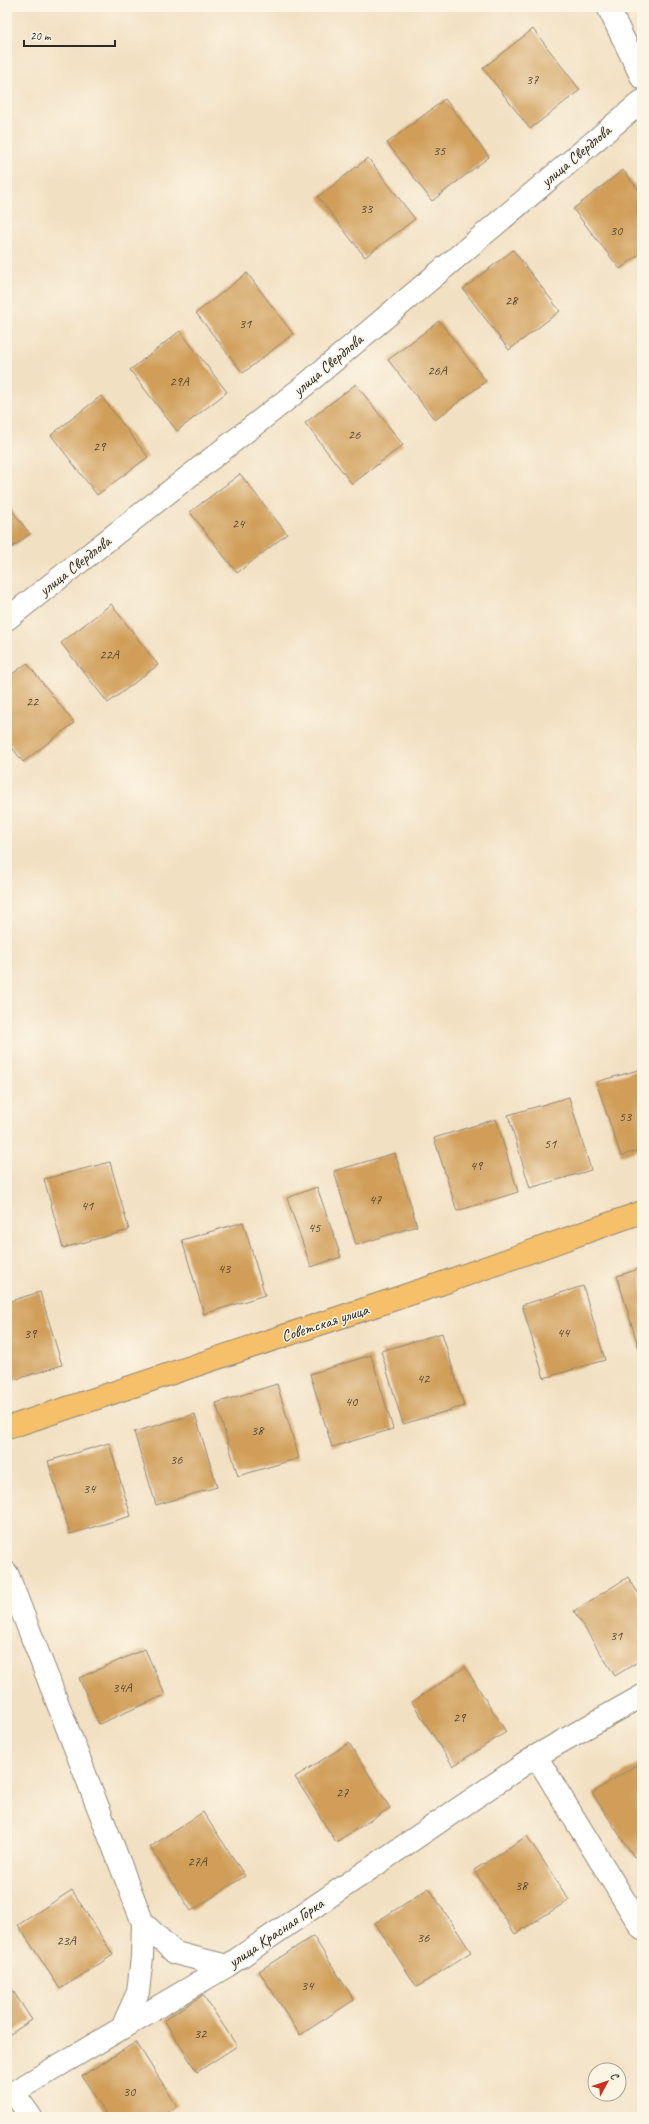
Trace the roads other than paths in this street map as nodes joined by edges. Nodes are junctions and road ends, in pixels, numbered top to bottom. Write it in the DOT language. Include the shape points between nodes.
graph roads {
  1 [pos="608,7"];
  2 [pos="642,78"];
  3 [pos="642,101"];
  4 [pos="7,620"];
  5 [pos="642,1212"];
  6 [pos="7,1428"];
  7 [pos="7,1573"];
  8 [pos="642,1696"];
  9 [pos="536,1756"];
  10 [pos="143,1923"];
  11 [pos="642,1929"];
  12 [pos="228,1966"];
  13 [pos="122,2028"];
  14 [pos="10,2094"];
  15 [pos="31,2117"];
  1 -- 2 [label="street"];
  3 -- 4 [label="street, улица Свердлова" via="304,386"];
  5 -- 6 [label="main road, Советская улица" via="440,1284"];
  7 -- 10 [label="street"];
  8 -- 9 [label="street, улица Красная Горка"];
  9 -- 11 [label="street"];
  9 -- 12 [label="street, улица Красная Горка"];
  10 -- 12 [label="street" via="176,1953"];
  10 -- 13 [label="street" via="138,1992"];
  12 -- 13 [label="street, улица Красная Горка"];
  13 -- 14 [label="street, улица Красная Горка"];
  14 -- 15 [label="street"];
}
